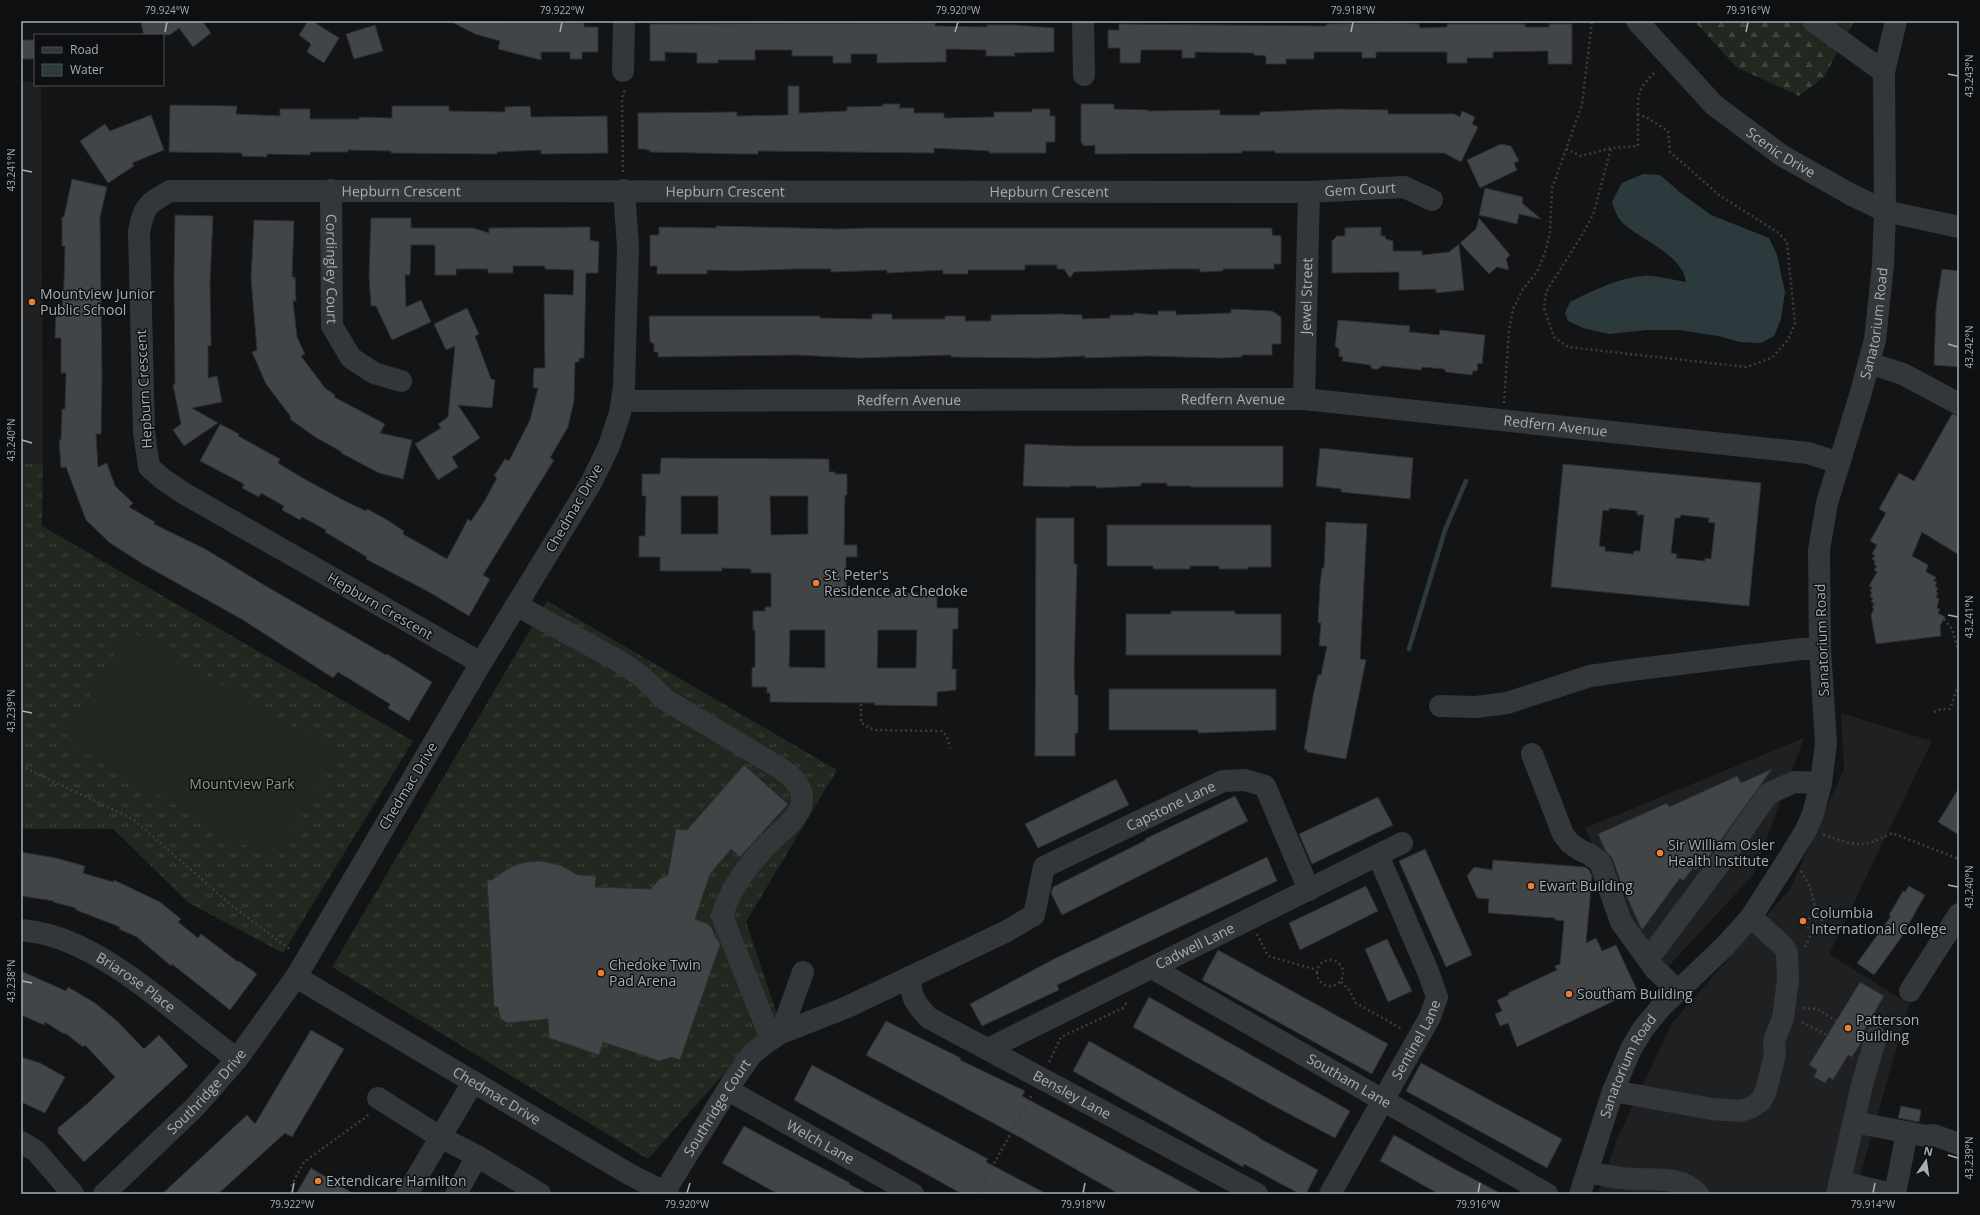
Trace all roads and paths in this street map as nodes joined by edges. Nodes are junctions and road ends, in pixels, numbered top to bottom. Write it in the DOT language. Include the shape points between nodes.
graph roads {
  1 [pos="624,21"];
  2 [pos="1083,21"];
  3 [pos="1592,21"];
  4 [pos="1636,21"];
  5 [pos="1813,21"];
  6 [pos="1896,21"];
  7 [pos="1655,72"];
  8 [pos="1884,72"];
  9 [pos="1084,75"];
  10 [pos="627,77"];
  11 [pos="1638,115"];
  12 [pos="1611,148"];
  13 [pos="1566,149"];
  14 [pos="331,190"];
  15 [pos="624,190"];
  16 [pos="1309,192"];
  17 [pos="1432,200"];
  18 [pos="1885,211"];
  19 [pos="1959,227"];
  20 [pos="1869,363"];
  21 [pos="402,381"];
  22 [pos="1304,399"];
  23 [pos="623,401"];
  24 [pos="1959,404"];
  25 [pos="1503,420"];
  26 [pos="1839,463"];
  27 [pos="516,605"];
  28 [pos="1944,619"];
  29 [pos="1820,649"];
  30 [pos="1959,652"];
  31 [pos="481,663"];
  32 [pos="1959,682"];
  33 [pos="861,704"];
  34 [pos="1440,706"];
  35 [pos="1934,712"];
  36 [pos="950,748"];
  37 [pos="1532,754"];
  38 [pos="21,766"];
  39 [pos="1820,783"];
  40 [pos="1806,830"];
  41 [pos="1402,843"];
  42 [pos="1378,856"];
  43 [pos="1789,858"];
  44 [pos="1959,859"];
  45 [pos="1044,867"];
  46 [pos="1309,890"];
  47 [pos="1959,914"];
  48 [pos="1817,915"];
  49 [pos="1751,917"];
  50 [pos="1250,919"];
  51 [pos="21,930"];
  52 [pos="1812,932"];
  53 [pos="291,950"];
  54 [pos="1801,952"];
  55 [pos="1649,958"];
  56 [pos="1152,968"];
  57 [pos="1317,970"];
  58 [pos="803,972"];
  59 [pos="296,977"];
  60 [pos="910,977"];
  61 [pos="1341,982"];
  62 [pos="1910,990"];
  63 [pos="1678,991"];
  64 [pos="1803,1002"];
  65 [pos="1803,1008"];
  66 [pos="1801,1014"];
  67 [pos="1836,1021"];
  68 [pos="1798,1026"];
  69 [pos="1827,1035"];
  70 [pos="776,1036"];
  71 [pos="1876,1037"];
  72 [pos="1418,1039"];
  73 [pos="988,1049"];
  74 [pos="237,1059"];
  75 [pos="473,1082"];
  76 [pos="728,1090"];
  77 [pos="1613,1091"];
  78 [pos="378,1098"];
  79 [pos="1383,1100"];
  80 [pos="1854,1122"];
  81 [pos="1907,1132"];
  82 [pos="440,1137"];
  83 [pos="21,1142"];
  84 [pos="1959,1144"];
  85 [pos="477,1156"];
  86 [pos="1584,1183"];
  87 [pos="292,1186"];
  88 [pos="1638,1187"];
  89 [pos="1839,1188"];
  90 [pos="665,1193"];
  91 [pos="73,1194"];
  92 [pos="104,1194"];
  93 [pos="407,1194"];
  94 [pos="456,1194"];
  95 [pos="540,1194"];
  96 [pos="913,1194"];
  97 [pos="1257,1194"];
  98 [pos="1330,1194"];
  99 [pos="1547,1194"];
  100 [pos="1684,1194"];
  101 [pos="1698,1194"];
  102 [pos="1893,1194"];
  1 -- 10 [label="street"];
  2 -- 9 [label="street"];
  3 -- 13 [label="path" via="1584,99"];
  4 -- 18 [label="street, Scenic Drive" via="1714,105 1781,155"];
  5 -- 8 [label="street"];
  6 -- 8 [label="street, Sanatorium Road"];
  7 -- 11 [label="path" via="1640,90"];
  8 -- 18 [label="street, Sanatorium Road"];
  10 -- 15 [label="path" via="622,98"];
  11 -- 12 [label="path" via="1638,146"];
  11 -- 12 [label="path" via="1668,131 1670,152 1719,195 1780,233 1787,243 1795,323 1788,340 1772,358 1746,367 1568,347 1554,337 1544,308 1546,292 1594,212"];
  12 -- 13 [label="path" via="1581,156"];
  13 -- 25 [label="path" via="1552,188 1550,233 1544,253 1537,272 1523,289 1513,309 1509,331"];
  14 -- 15 [label="street, Hepburn Crescent"];
  14 -- 21 [label="street, Cordingley Court" via="332,326 351,358 374,373"];
  14 -- 31 [label="street, Hepburn Crescent" via="170,191 143,211 139,232 144,432 149,467 184,494"];
  15 -- 16 [label="street, Hepburn Crescent"];
  15 -- 23 [label="street, Chedmac Drive" via="628,247"];
  16 -- 17 [label="street, Gem Court" via="1404,187"];
  16 -- 22 [label="street, Jewel Street"];
  18 -- 19 [label="street, Scenic Drive"];
  18 -- 20 [label="street, Sanatorium Road" via="1883,265 1875,340"];
  20 -- 24 [label="street" via="1903,374"];
  20 -- 26 [label="street, Sanatorium Road"];
  22 -- 23 [label="street, Redfern Avenue"];
  22 -- 25 [label="street, Redfern Avenue"];
  23 -- 27 [label="street, Chedmac Drive" via="610,446 592,483"];
  25 -- 26 [label="street, Redfern Avenue" via="1808,453"];
  26 -- 29 [label="street, Sanatorium Road" via="1827,503 1819,550"];
  27 -- 31 [label="street, Chedmac Drive"];
  27 -- 70 [label="street" via="617,660 642,676 666,700 758,754 788,774 799,786 802,795 797,815 765,847 736,884 727,899 722,916"];
  28 -- 30 [label="path" via="1952,629"];
  29 -- 34 [label="street" via="1590,676 1507,703 1476,707"];
  29 -- 39 [label="street, Sanatorium Road" via="1826,743"];
  31 -- 59 [label="street, Chedmac Drive"];
  32 -- 35 [label="path" via="1950,709"];
  33 -- 36 [label="path" via="861,723 874,730 942,731"];
  37 -- 55 [label="street" via="1563,834 1575,846 1600,862 1622,922"];
  38 -- 53 [label="path" via="133,820 231,905"];
  39 -- 40 [label="street, Sanatorium Road" via="1813,814"];
  39 -- 55 [label="street" via="1794,782 1768,794 1720,864"];
  40 -- 43 [label="street, Sanatorium Road"];
  40 -- 44 [label="path" via="1861,846 1872,844 1892,833"];
  41 -- 42 [label="street, Cadwell Lane"];
  42 -- 46 [label="street, Cadwell Lane"];
  42 -- 72 [label="street, Sentinel Lane" via="1429,974 1436,997 1430,1017"];
  43 -- 48 [label="path" via="1804,874"];
  43 -- 49 [label="street, Sanatorium Road"];
  45 -- 46 [label="street, Capstone Lane" via="1223,781 1245,780 1265,786"];
  45 -- 60 [label="street, Southridge Court" via="1034,915 1005,932"];
  46 -- 50 [label="street, Cadwell Lane"];
  47 -- 62 [label="street"];
  48 -- 52 [label="path" via="1811,916 1808,920 1807,925"];
  48 -- 52 [label="path" via="1822,918 1824,926 1818,932"];
  49 -- 63 [label="street, Sanatorium Road"];
  49 -- 77 [label="street" via="1783,946 1787,953 1788,980 1783,1018 1774,1041 1775,1054 1761,1101 1750,1108 1740,1110 1712,1109"];
  50 -- 56 [label="street, Cadwell Lane"];
  50 -- 57 [label="path" via="1268,956"];
  51 -- 74 [label="street, Briarose Place" via="46,934 106,960"];
  52 -- 54 [label="path"];
  55 -- 63 [label="street" via="1659,973"];
  56 -- 73 [label="street, Cadwell Lane"];
  56 -- 79 [label="street, Southam Lane"];
  57 -- 61 [label="path" via="1318,979 1325,985 1334,986"];
  57 -- 61 [label="path" via="1322,962 1336,961 1344,970"];
  58 -- 70 [label="street"];
  59 -- 74 [label="street, Southridge Drive"];
  59 -- 75 [label="street, Chedmac Drive"];
  60 -- 70 [label="street, Southridge Court" via="845,1008"];
  60 -- 73 [label="street, Bensley Lane" via="910,991 916,1006 925,1014"];
  61 -- 72 [label="path" via="1356,1003"];
  63 -- 77 [label="street, Sanatorium Road" via="1661,1007 1630,1049"];
  64 -- 65 [label="path"];
  65 -- 66 [label="path"];
  65 -- 67 [label="path" via="1817,1009"];
  68 -- 69 [label="path" via="1799,1020"];
  70 -- 76 [label="street, Southridge Court" via="752,1054"];
  71 -- 80 [label="street"];
  72 -- 79 [label="street, Sentinel Lane"];
  73 -- 97 [label="street, Bensley Lane"];
  74 -- 92 [label="street, Southridge Drive" via="195,1107"];
  75 -- 82 [label="street"];
  75 -- 90 [label="street, Chedmac Drive"];
  76 -- 90 [label="street, Southridge Court"];
  76 -- 96 [label="street, Welch Lane"];
  77 -- 86 [label="street, Sanatorium Road"];
  78 -- 82 [label="street"];
  78 -- 87 [label="path" via="366,1118 304,1162"];
  79 -- 98 [label="street, Sentinel Lane"];
  79 -- 99 [label="street, Southam Lane"];
  80 -- 81 [label="street"];
  80 -- 89 [label="street"];
  81 -- 84 [label="street" via="1934,1135"];
  81 -- 102 [label="street"];
  82 -- 85 [label="street"];
  82 -- 93 [label="street"];
  83 -- 91 [label="street" via="36,1151"];
  85 -- 94 [label="street"];
  85 -- 95 [label="street"];
  86 -- 88 [label="street"];
  88 -- 100 [label="street"];
  88 -- 101 [label="street" via="1659,1178 1691,1186"];
  89 -- 102 [label="street"];
}
